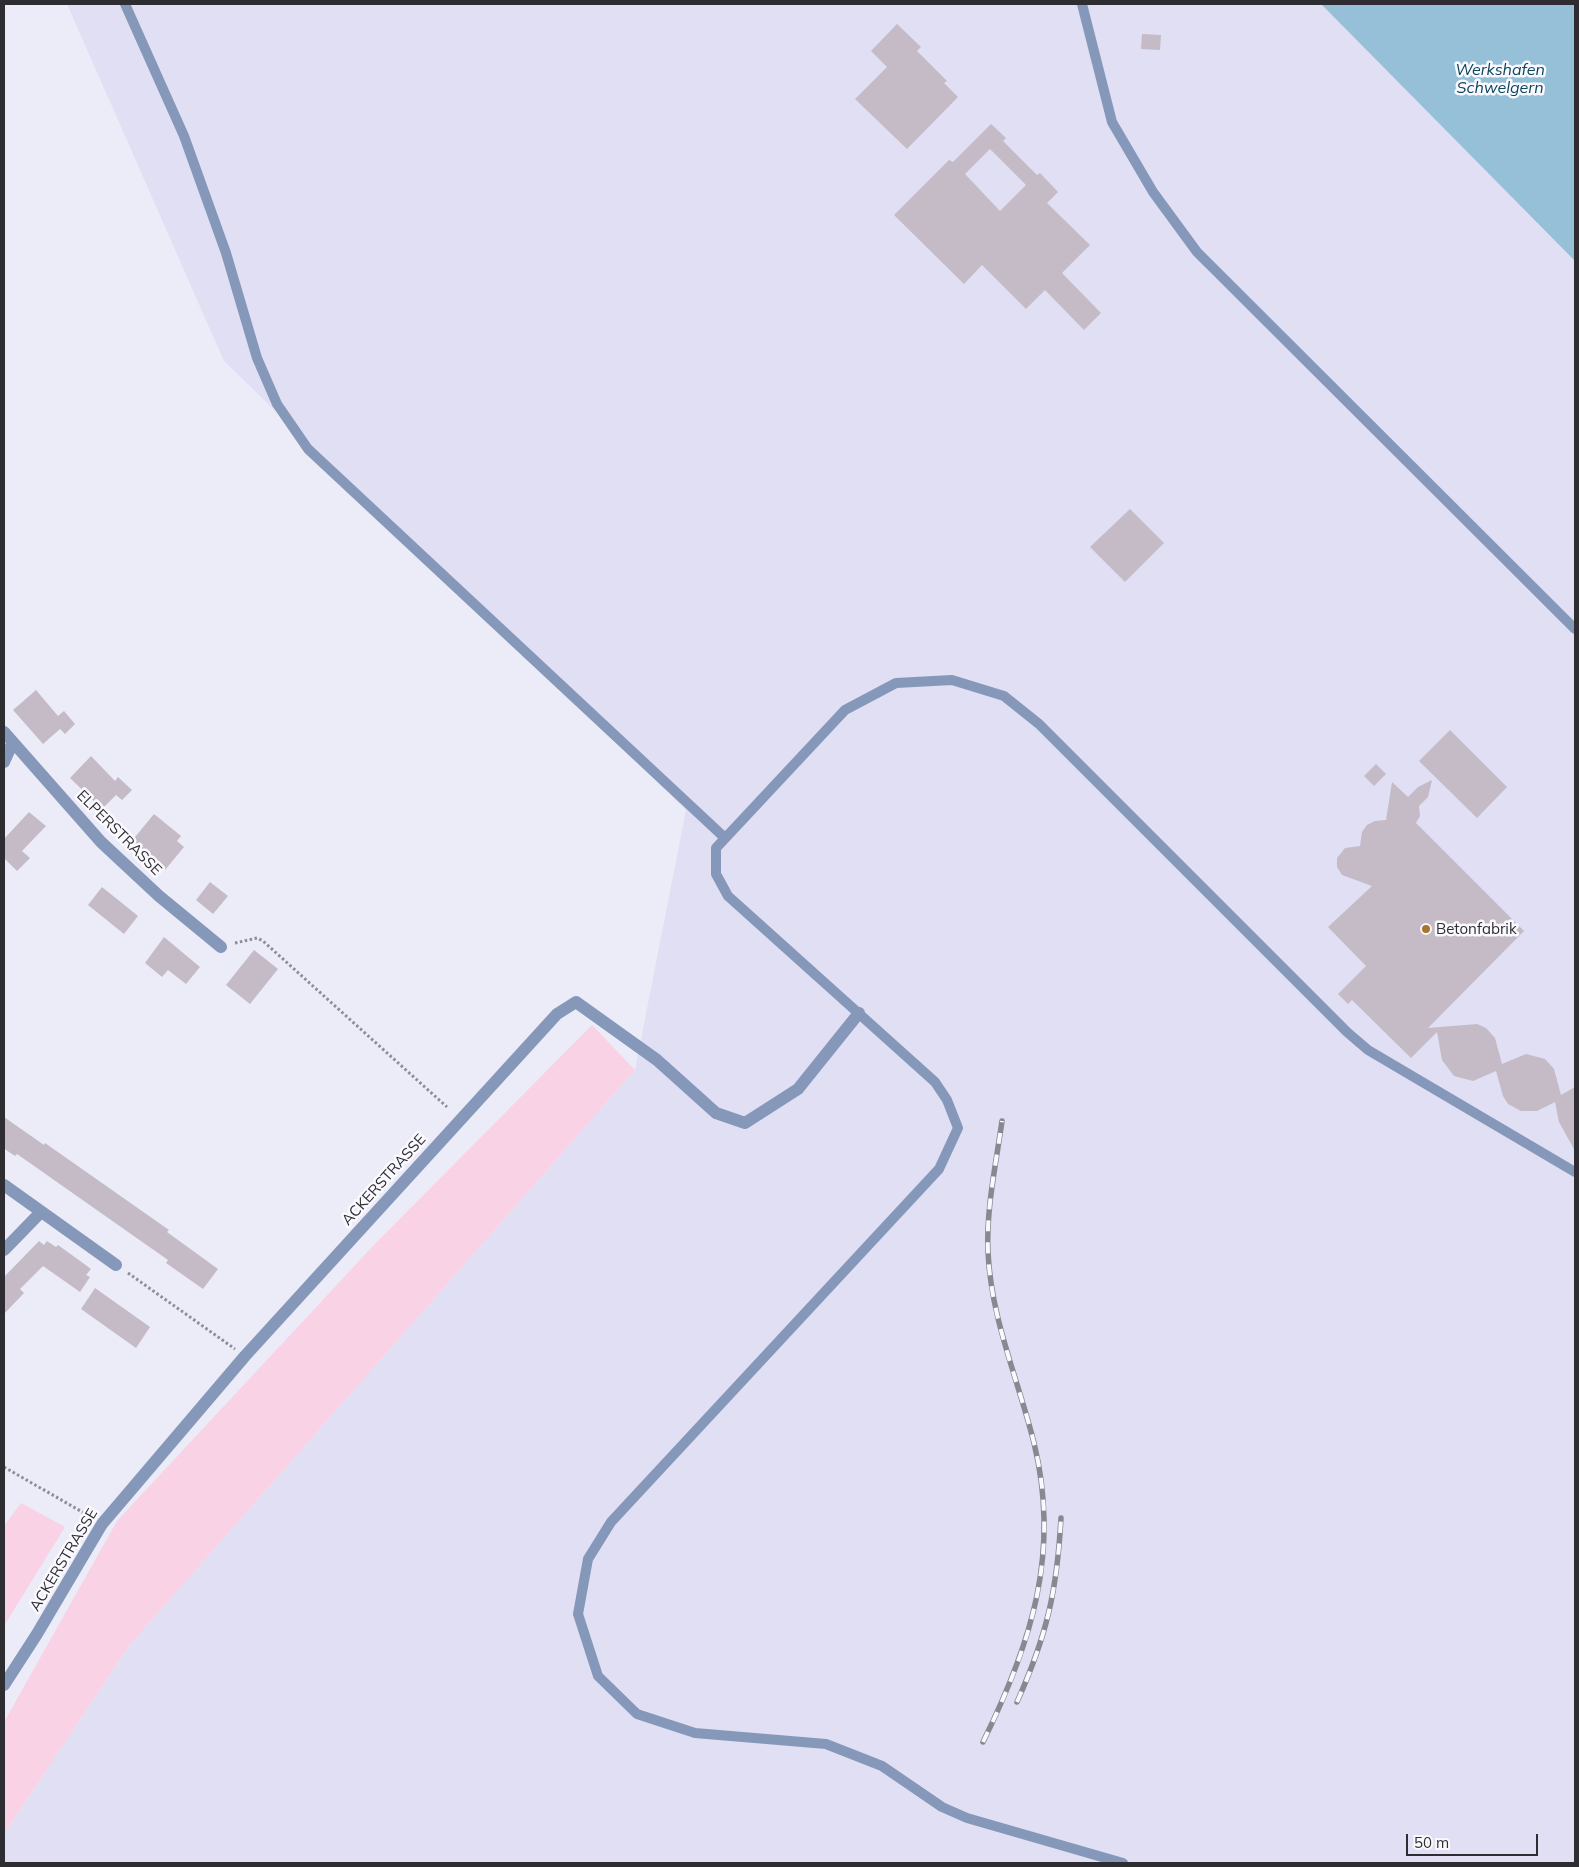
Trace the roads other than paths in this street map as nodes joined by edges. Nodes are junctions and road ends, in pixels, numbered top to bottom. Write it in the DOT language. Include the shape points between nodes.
graph roads {
  1 [pos="125,4"];
  2 [pos="1082,4"];
  3 [pos="1575,629"];
  4 [pos="4,732"];
  5 [pos="12,744"];
  6 [pos="4,762"];
  7 [pos="725,838"];
  8 [pos="221,948"];
  9 [pos="859,1013"];
  10 [pos="1575,1172"];
  11 [pos="4,1185"];
  12 [pos="41,1212"];
  13 [pos="4,1250"];
  14 [pos="116,1265"];
  15 [pos="4,1685"];
  16 [pos="1123,1863"];
  1 -- 7 [label="lane" via="184,136 226,253 257,358 277,404 308,449"];
  2 -- 3 [label="lane" via="1112,122 1153,192 1197,252"];
  4 -- 5 [label="street, ELPERSTRASSE"];
  5 -- 6 [label="street"];
  5 -- 8 [label="street, ELPERSTRASSE" via="101,842"];
  7 -- 9 [label="lane" via="716,848 716,874 728,896"];
  7 -- 10 [label="lane" via="845,710 896,683 952,680 1004,696 1046,730 1368,1050"];
  9 -- 15 [label="street, ACKERSTRASSE" via="798,1088 745,1123 716,1113 658,1060 576,1002 558,1014 245,1356 102,1524"];
  9 -- 16 [label="lane" via="935,1082 948,1100 958,1128 939,1169 611,1522 588,1559 578,1614 598,1676 637,1714 695,1733 826,1744 882,1766 942,1807 967,1818"];
  11 -- 12 [label="street"];
  12 -- 13 [label="street"];
  12 -- 14 [label="street"];
}
